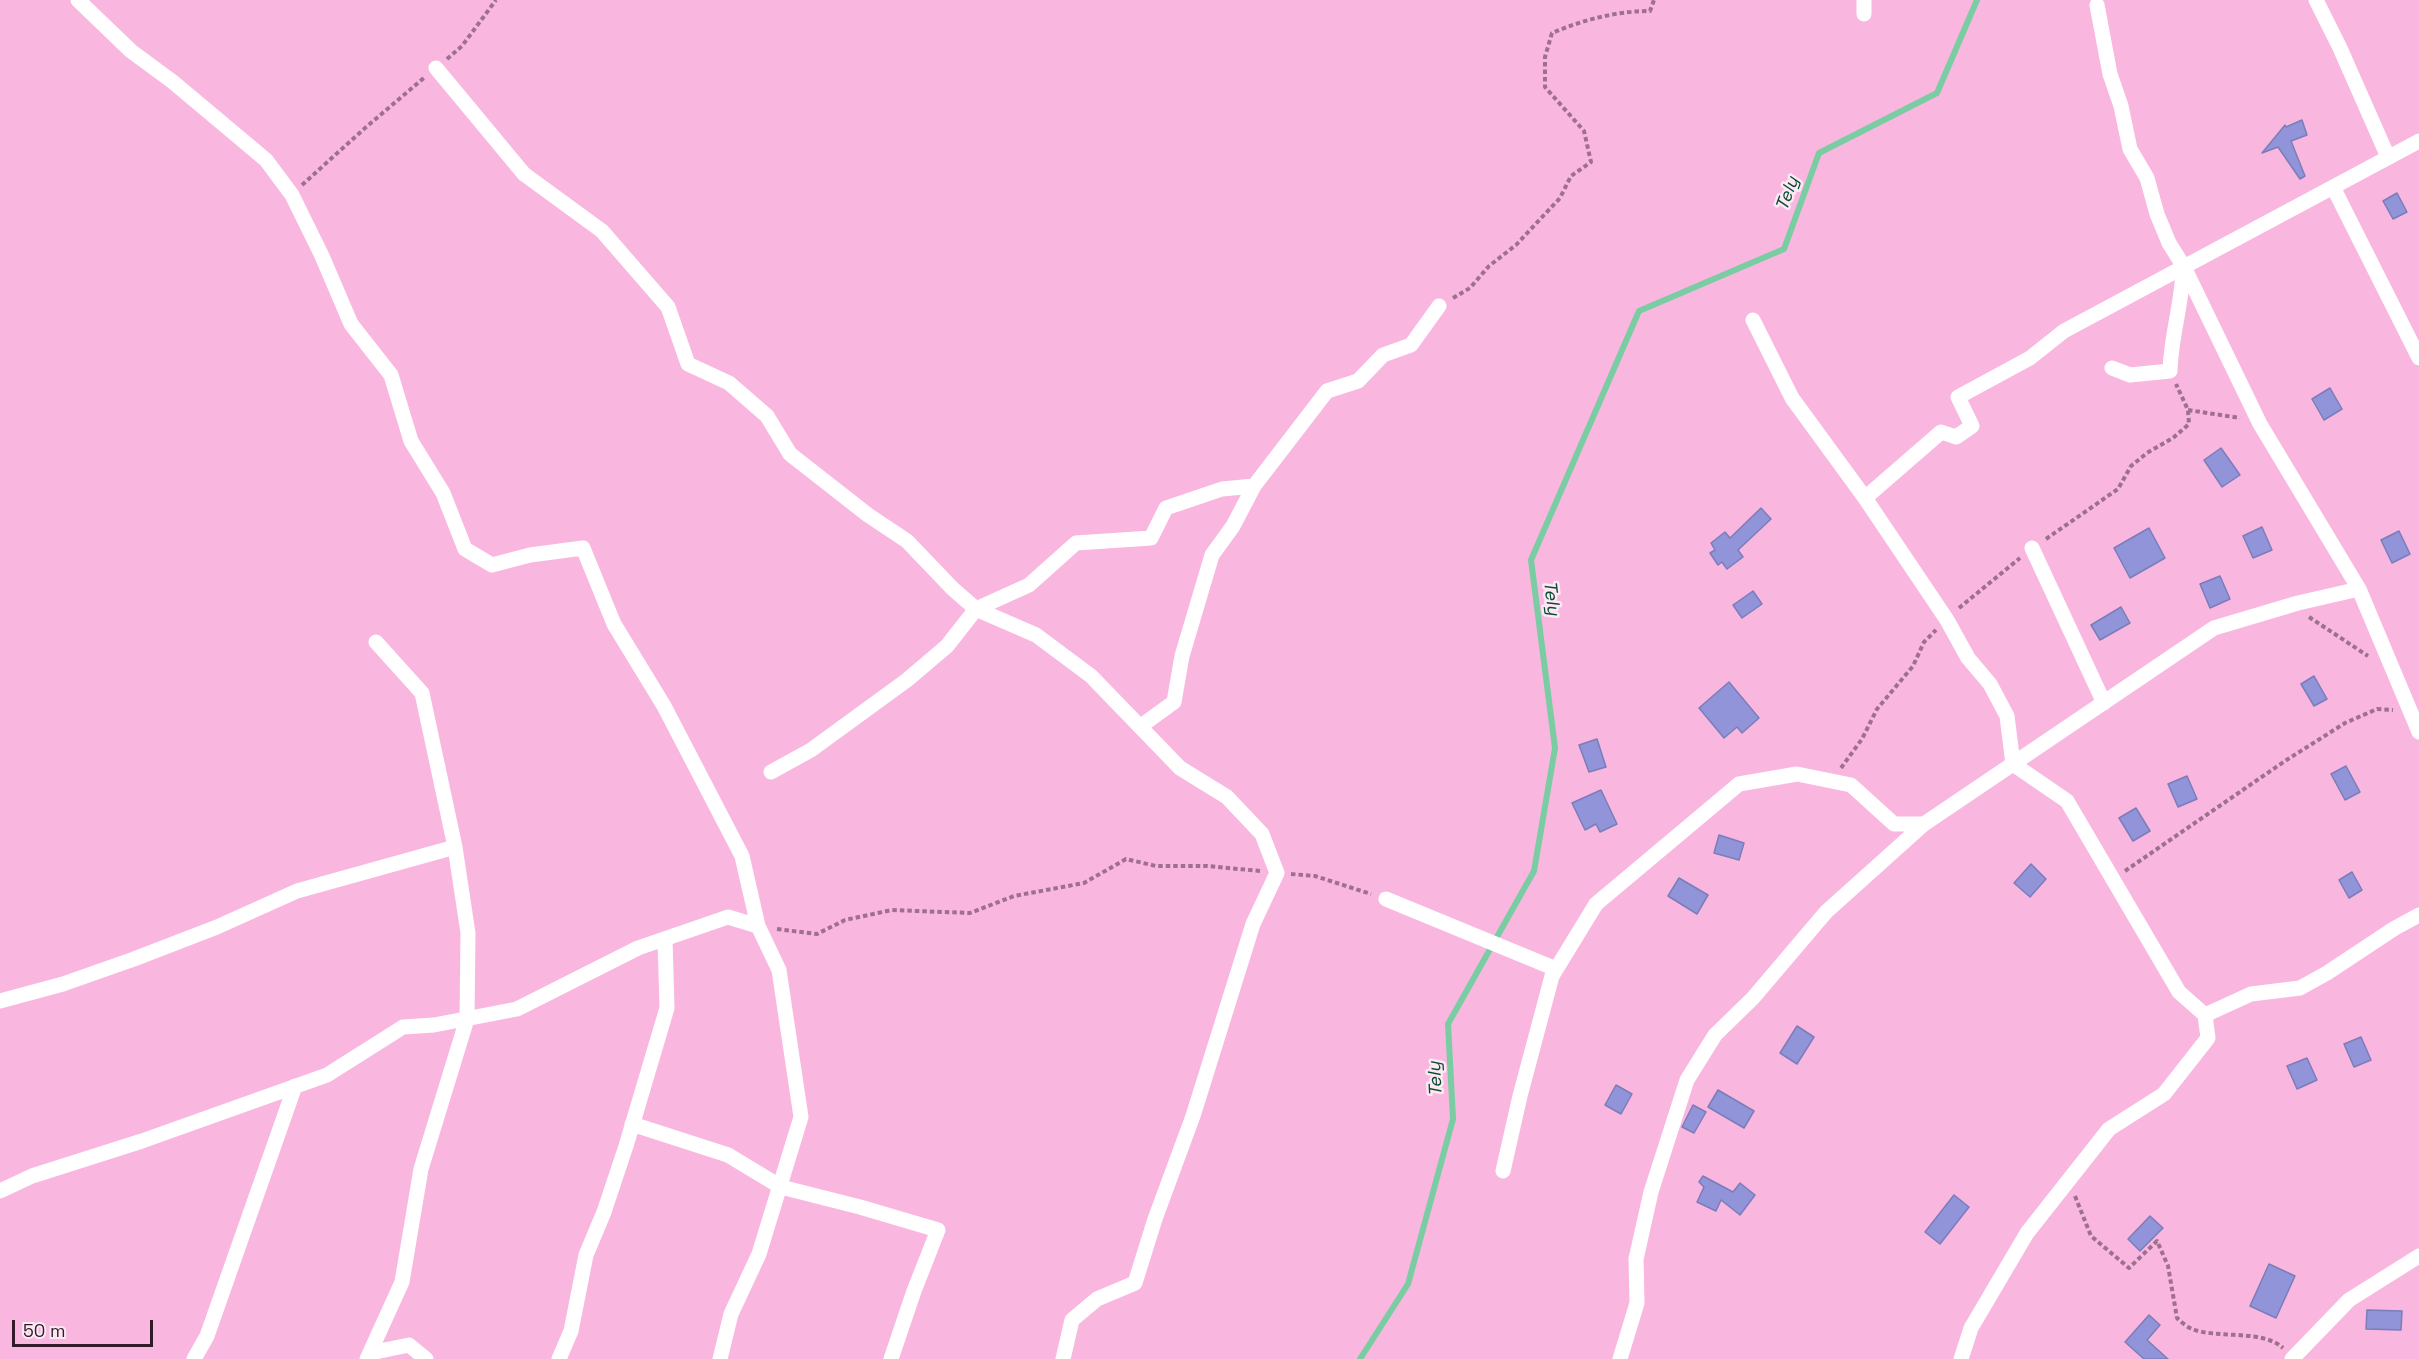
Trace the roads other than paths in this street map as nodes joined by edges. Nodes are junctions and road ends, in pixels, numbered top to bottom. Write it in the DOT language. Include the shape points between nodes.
graph roads {
  1 [pos="78,0"];
  2 [pos="2316,0"];
  3 [pos="2097,5"];
  4 [pos="436,69"];
  5 [pos="2419,141"];
  6 [pos="2388,157"];
  7 [pos="2333,187"];
  8 [pos="2184,267"];
  9 [pos="1439,306"];
  10 [pos="1753,320"];
  11 [pos="2419,358"];
  12 [pos="2112,368"];
  13 [pos="1254,486"];
  14 [pos="1865,498"];
  15 [pos="2032,548"];
  16 [pos="2359,589"];
  17 [pos="976,609"];
  18 [pos="376,642"];
  19 [pos="2104,703"];
  20 [pos="1141,726"];
  21 [pos="2419,732"];
  22 [pos="2013,764"];
  23 [pos="771,772"];
  24 [pos="1924,824"];
  25 [pos="455,847"];
  26 [pos="1386,899"];
  27 [pos="2419,915"];
  28 [pos="758,926"];
  29 [pos="665,939"];
  30 [pos="1556,969"];
  31 [pos="0,1001"];
  32 [pos="2205,1015"];
  33 [pos="467,1019"];
  34 [pos="295,1086"];
  35 [pos="632,1124"];
  36 [pos="1503,1171"];
  37 [pos="781,1187"];
  38 [pos="0,1191"];
  39 [pos="2419,1256"];
  40 [pos="2289,1354"];
  41 [pos="369,1356"];
  42 [pos="194,1359"];
  43 [pos="426,1359"];
  44 [pos="559,1359"];
  45 [pos="720,1359"];
  46 [pos="891,1359"];
  47 [pos="1063,1359"];
  48 [pos="1620,1359"];
  49 [pos="1961,1359"];
  1 -- 28 [label="street" via="131,51 266,160 292,195 351,324 391,375 411,441 443,493 465,549 492,565 583,548 614,624 664,706 742,856"];
  2 -- 6 [label="street"];
  3 -- 8 [label="street" via="2130,149 2147,178 2169,243"];
  4 -- 17 [label="street" via="524,174 602,231 668,307 688,364 729,383 767,416 790,454 907,541"];
  5 -- 6 [label="street"];
  6 -- 7 [label="street"];
  7 -- 8 [label="street"];
  7 -- 11 [label="street"];
  8 -- 12 [label="street" via="2170,371 2130,375"];
  8 -- 14 [label="street" via="2064,331 2030,358 1958,397 1972,426 1956,437 1941,432"];
  8 -- 16 [label="street" via="2260,424"];
  9 -- 13 [label="street" via="1411,345 1383,355 1358,381 1327,391"];
  10 -- 14 [label="street" via="1792,398"];
  13 -- 17 [label="street" via="1222,489 1166,508 1151,538 1076,543 1029,585"];
  13 -- 20 [label="street" via="1212,555 1182,656 1174,702"];
  14 -- 22 [label="street" via="1968,658 1990,684 2007,716"];
  15 -- 19 [label="street"];
  16 -- 19 [label="street" via="2214,628"];
  16 -- 21 [label="street"];
  17 -- 20 [label="street" via="1036,635 1091,676"];
  17 -- 23 [label="street" via="947,646 907,680 811,750"];
  18 -- 25 [label="street" via="422,693"];
  19 -- 22 [label="street"];
  20 -- 47 [label="street" via="1180,768 1227,797 1262,834 1277,873 1253,924 1135,1283 1096,1299 1072,1320"];
  22 -- 24 [label="street"];
  22 -- 32 [label="street" via="2067,801 2179,992"];
  24 -- 30 [label="street" via="1894,824 1851,785 1797,774 1738,784 1596,904"];
  24 -- 48 [label="street" via="1827,912 1753,998 1715,1035 1687,1080 1652,1192 1636,1259 1637,1303"];
  25 -- 31 [label="street" via="297,891 134,959"];
  25 -- 33 [label="street" via="468,933"];
  26 -- 30 [label="street"];
  27 -- 32 [label="street" via="2300,988 2251,994"];
  28 -- 29 [label="street" via="728,917"];
  28 -- 37 [label="street" via="779,970 801,1117"];
  29 -- 33 [label="street" via="638,948 517,1009"];
  29 -- 35 [label="street" via="668,1008"];
  30 -- 36 [label="street"];
  32 -- 49 [label="street" via="2208,1038 2182,1073 2164,1094 2109,1129 2027,1233 1971,1328"];
  33 -- 34 [label="street" via="403,1027 327,1075"];
  33 -- 41 [label="street" via="421,1169 402,1282"];
  34 -- 38 [label="street" via="32,1176"];
  34 -- 42 [label="street" via="207,1336"];
  35 -- 37 [label="street" via="728,1155"];
  35 -- 44 [label="street" via="586,1255 571,1330"];
  37 -- 45 [label="street" via="759,1254 730,1314"];
  37 -- 46 [label="street" via="938,1230"];
  39 -- 40 [label="street" via="2349,1300"];
  41 -- 43 [label="street" via="409,1345"];
}
